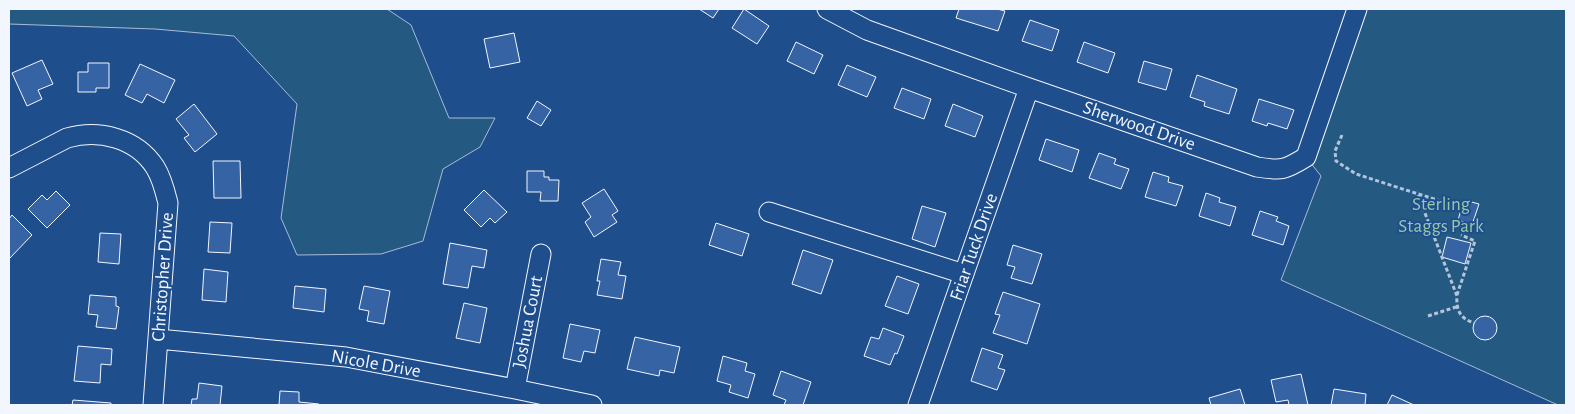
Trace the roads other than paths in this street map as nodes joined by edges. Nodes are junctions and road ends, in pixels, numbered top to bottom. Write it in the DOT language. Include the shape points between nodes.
graph roads {
  1 [pos="827,9"];
  2 [pos="1357,9"];
  3 [pos="1029,88"];
  4 [pos="9,168"];
  5 [pos="770,212"];
  6 [pos="541,254"];
  7 [pos="964,274"];
  8 [pos="158,339"];
  9 [pos="515,389"];
  10 [pos="153,405"];
  11 [pos="592,405"];
  12 [pos="918,405"];
  1 -- 3 [label="street, Sherwood Drive" via="867,30"];
  2 -- 3 [label="street, Sherwood Drive" via="1306,157 1290,167 1277,170 1257,166"];
  3 -- 7 [label="street, Friar Tuck Drive"];
  4 -- 8 [label="street, Christopher Drive" via="75,135 120,138 144,153 156,167 168,203"];
  5 -- 7 [label="street"];
  6 -- 9 [label="street, Joshua Court"];
  7 -- 12 [label="street, Friar Tuck Drive"];
  8 -- 9 [label="street, Nicole Drive" via="346,357"];
  8 -- 10 [label="street, Christopher Drive"];
  9 -- 11 [label="street, Nicole Drive"];
}
